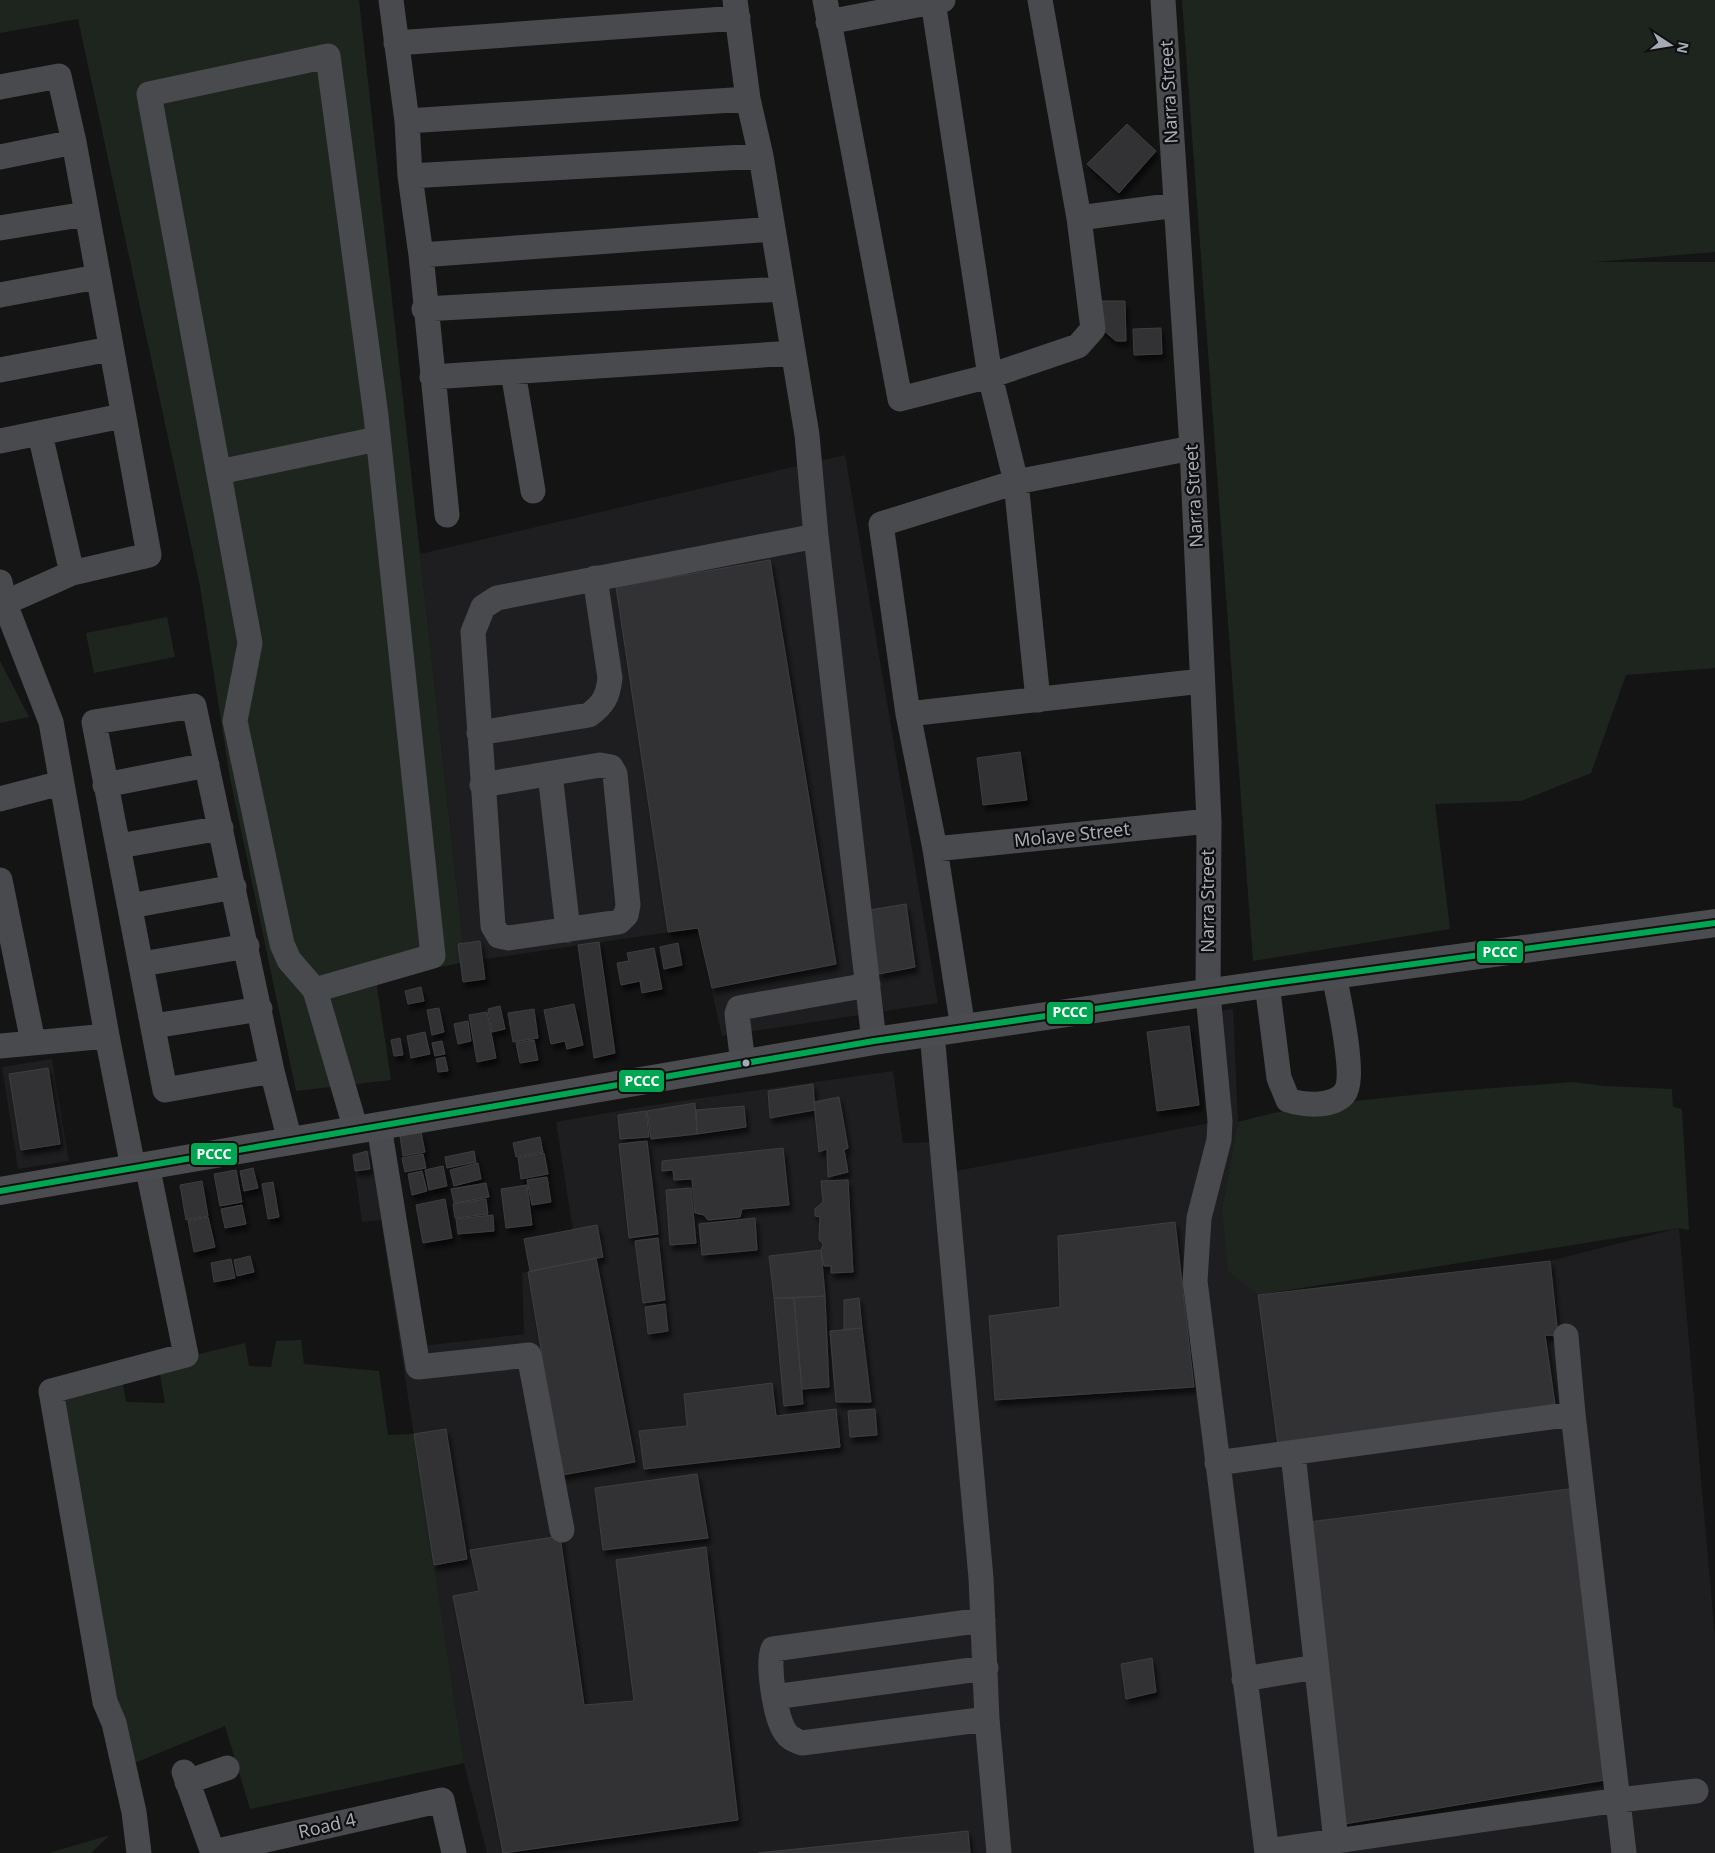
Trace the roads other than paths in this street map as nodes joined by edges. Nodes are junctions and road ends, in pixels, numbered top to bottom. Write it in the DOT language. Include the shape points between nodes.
graph roads {
  1 [pos="391,0"];
  2 [pos="1040,0"];
  3 [pos="1163,0"];
  4 [pos="938,1"];
  5 [pos="736,9"];
  6 [pos="826,11"];
  7 [pos="396,43"];
  8 [pos="0,88"];
  9 [pos="748,99"];
  10 [pos="407,122"];
  11 [pos="74,142"];
  12 [pos="760,156"];
  13 [pos="0,157"];
  14 [pos="410,176"];
  15 [pos="1176,205"];
  16 [pos="86,214"];
  17 [pos="1078,218"];
  18 [pos="0,228"];
  19 [pos="773,229"];
  20 [pos="420,255"];
  21 [pos="97,277"];
  22 [pos="783,289"];
  23 [pos="0,295"];
  24 [pos="424,309"];
  25 [pos="110,348"];
  26 [pos="794,353"];
  27 [pos="0,370"];
  28 [pos="513,372"];
  29 [pos="990,376"];
  30 [pos="432,377"];
  31 [pos="122,416"];
  32 [pos="40,434"];
  33 [pos="377,439"];
  34 [pos="0,441"];
  35 [pos="1192,448"];
  36 [pos="219,472"];
  37 [pos="1016,482"];
  38 [pos="533,491"];
  39 [pos="446,515"];
  40 [pos="816,536"];
  41 [pos="72,573"];
  42 [pos="595,578"];
  43 [pos="2,597"];
  44 [pos="1202,680"];
  45 [pos="1038,700"];
  46 [pos="908,714"];
  47 [pos="479,733"];
  48 [pos="207,765"];
  49 [pos="550,774"];
  50 [pos="61,783"];
  51 [pos="105,785"];
  52 [pos="482,785"];
  53 [pos="0,799"];
  54 [pos="1209,822"];
  55 [pos="220,828"];
  56 [pos="119,846"];
  57 [pos="935,849"];
  58 [pos="0,880"];
  59 [pos="234,887"];
  60 [pos="130,906"];
  61 [pos="1715,923"];
  62 [pos="568,930"];
  63 [pos="247,946"];
  64 [pos="6,948"];
  65 [pos="142,964"];
  66 [pos="1334,975"];
  67 [pos="1267,984"];
  68 [pos="868,985"];
  69 [pos="315,990"];
  70 [pos="1208,994"];
  71 [pos="260,1009"];
  72 [pos="154,1026"];
  73 [pos="963,1028"];
  74 [pos="932,1033"];
  75 [pos="106,1036"];
  76 [pos="874,1041"];
  77 [pos="33,1042"];
  78 [pos="0,1046"];
  79 [pos="743,1064"];
  80 [pos="272,1071"];
  81 [pos="367,1128"];
  82 [pos="290,1141"];
  83 [pos="140,1166"];
  84 [pos="0,1191"];
  85 [pos="1566,1336"];
  86 [pos="1573,1414"];
  87 [pos="1293,1454"];
  88 [pos="1217,1463"];
  89 [pos="562,1530"];
  90 [pos="983,1620"];
  91 [pos="1316,1667"];
  92 [pos="986,1668"];
  93 [pos="1244,1679"];
  94 [pos="774,1697"];
  95 [pos="987,1719"];
  96 [pos="227,1768"];
  97 [pos="1696,1791"];
  98 [pos="1619,1800"];
  99 [pos="1336,1841"];
  100 [pos="1267,1852"];
  101 [pos="139,1853"];
  102 [pos="213,1853"];
  103 [pos="454,1853"];
  104 [pos="998,1853"];
  105 [pos="1624,1853"];
  1 -- 7 [label="street"];
  2 -- 17 [label="street"];
  3 -- 15 [label="street, Narra Street"];
  4 -- 6 [label="street"];
  4 -- 29 [label="street"];
  5 -- 7 [label="street"];
  5 -- 9 [label="street"];
  6 -- 29 [label="street" via="900,399"];
  7 -- 10 [label="street"];
  8 -- 11 [label="street" via="59,76"];
  9 -- 10 [label="street"];
  9 -- 12 [label="street"];
  10 -- 14 [label="street"];
  11 -- 13 [label="street"];
  11 -- 16 [label="street"];
  12 -- 14 [label="street"];
  12 -- 19 [label="street"];
  14 -- 20 [label="street"];
  15 -- 17 [label="street"];
  15 -- 35 [label="street, Narra Street"];
  16 -- 18 [label="street"];
  16 -- 21 [label="street"];
  17 -- 29 [label="street" via="1093,329 1078,346"];
  19 -- 20 [label="street"];
  19 -- 22 [label="street"];
  20 -- 24 [label="street"];
  21 -- 23 [label="street"];
  21 -- 25 [label="street"];
  22 -- 24 [label="street"];
  22 -- 26 [label="street"];
  24 -- 30 [label="street"];
  25 -- 27 [label="street"];
  25 -- 31 [label="street"];
  26 -- 28 [label="street"];
  26 -- 40 [label="street" via="807,435"];
  28 -- 30 [label="street"];
  28 -- 38 [label="street"];
  29 -- 37 [label="street"];
  30 -- 39 [label="street"];
  31 -- 32 [label="street"];
  31 -- 41 [label="street" via="149,555"];
  32 -- 34 [label="street"];
  32 -- 41 [label="street"];
  33 -- 36 [label="street"];
  33 -- 36 [label="street" via="328,56 149,94"];
  33 -- 69 [label="street" via="434,956"];
  35 -- 37 [label="street"];
  35 -- 44 [label="street, Narra Street"];
  36 -- 69 [label="street" via="250,643 235,721 282,944 289,960"];
  37 -- 45 [label="street"];
  37 -- 46 [label="street" via="881,524"];
  40 -- 42 [label="street"];
  40 -- 68 [label="street"];
  41 -- 43 [label="street"];
  42 -- 47 [label="street" via="497,598 482,607 473,632"];
  42 -- 47 [label="street" via="610,678 602,706 589,715"];
  43 -- 50 [label="street" via="51,722"];
  44 -- 45 [label="street"];
  44 -- 54 [label="street, Narra Street"];
  45 -- 46 [label="street"];
  46 -- 57 [label="street"];
  47 -- 52 [label="street"];
  48 -- 51 [label="street"];
  48 -- 51 [label="street" via="194,706 94,722"];
  48 -- 55 [label="street"];
  49 -- 52 [label="street"];
  49 -- 62 [label="street"];
  49 -- 62 [label="street" via="600,765 611,767 615,774 628,905 626,915 618,922"];
  50 -- 53 [label="street"];
  50 -- 75 [label="street"];
  51 -- 56 [label="street"];
  52 -- 62 [label="street" via="493,926 499,936 509,938"];
  54 -- 57 [label="street, Molave Street"];
  54 -- 70 [label="street, Narra Street"];
  55 -- 56 [label="street"];
  55 -- 59 [label="street"];
  56 -- 60 [label="street"];
  57 -- 73 [label="street"];
  58 -- 64 [label="street"];
  59 -- 60 [label="street"];
  59 -- 63 [label="street"];
  60 -- 65 [label="street"];
  61 -- 66 [label="highway"];
  63 -- 65 [label="street"];
  63 -- 71 [label="street"];
  64 -- 77 [label="street"];
  65 -- 72 [label="street"];
  66 -- 67 [label="highway"];
  66 -- 67 [label="street" via="1348,1059 1348,1084 1343,1094 1326,1103 1298,1103 1288,1100 1284,1092 1279,1078"];
  67 -- 70 [label="highway"];
  68 -- 76 [label="street"];
  68 -- 79 [label="street" via="740,1008 737,1014"];
  69 -- 81 [label="street"];
  70 -- 73 [label="highway"];
  70 -- 88 [label="street, Narra Street" via="1220,1121 1219,1140 1199,1218 1195,1281"];
  71 -- 72 [label="street"];
  71 -- 80 [label="street"];
  72 -- 80 [label="street" via="165,1090"];
  73 -- 74 [label="highway"];
  74 -- 76 [label="highway"];
  74 -- 90 [label="street"];
  75 -- 77 [label="street"];
  75 -- 83 [label="street"];
  76 -- 79 [label="highway"];
  77 -- 78 [label="street"];
  79 -- 81 [label="highway"];
  80 -- 82 [label="street"];
  81 -- 82 [label="highway"];
  81 -- 89 [label="street" via="418,1367 529,1354"];
  82 -- 83 [label="highway"];
  83 -- 84 [label="highway"];
  83 -- 101 [label="street" via="186,1355 51,1391 105,1702 114,1722 134,1812"];
  85 -- 86 [label="street"];
  86 -- 87 [label="street"];
  86 -- 98 [label="street"];
  87 -- 88 [label="street"];
  87 -- 91 [label="street"];
  88 -- 93 [label="street, Narra Street"];
  90 -- 92 [label="street"];
  90 -- 94 [label="street" via="773,1649 770,1656"];
  91 -- 93 [label="street"];
  91 -- 99 [label="street"];
  92 -- 94 [label="street"];
  92 -- 95 [label="street"];
  93 -- 100 [label="street, Narra Street"];
  94 -- 95 [label="street" via="784,1731 791,1739 802,1743"];
  95 -- 104 [label="street"];
  96 -- 102 [label="street" via="185,1777"];
  97 -- 98 [label="street"];
  98 -- 99 [label="street"];
  98 -- 105 [label="street"];
  99 -- 100 [label="street"];
  102 -- 103 [label="street, Road 4" via="442,1800"];
}
